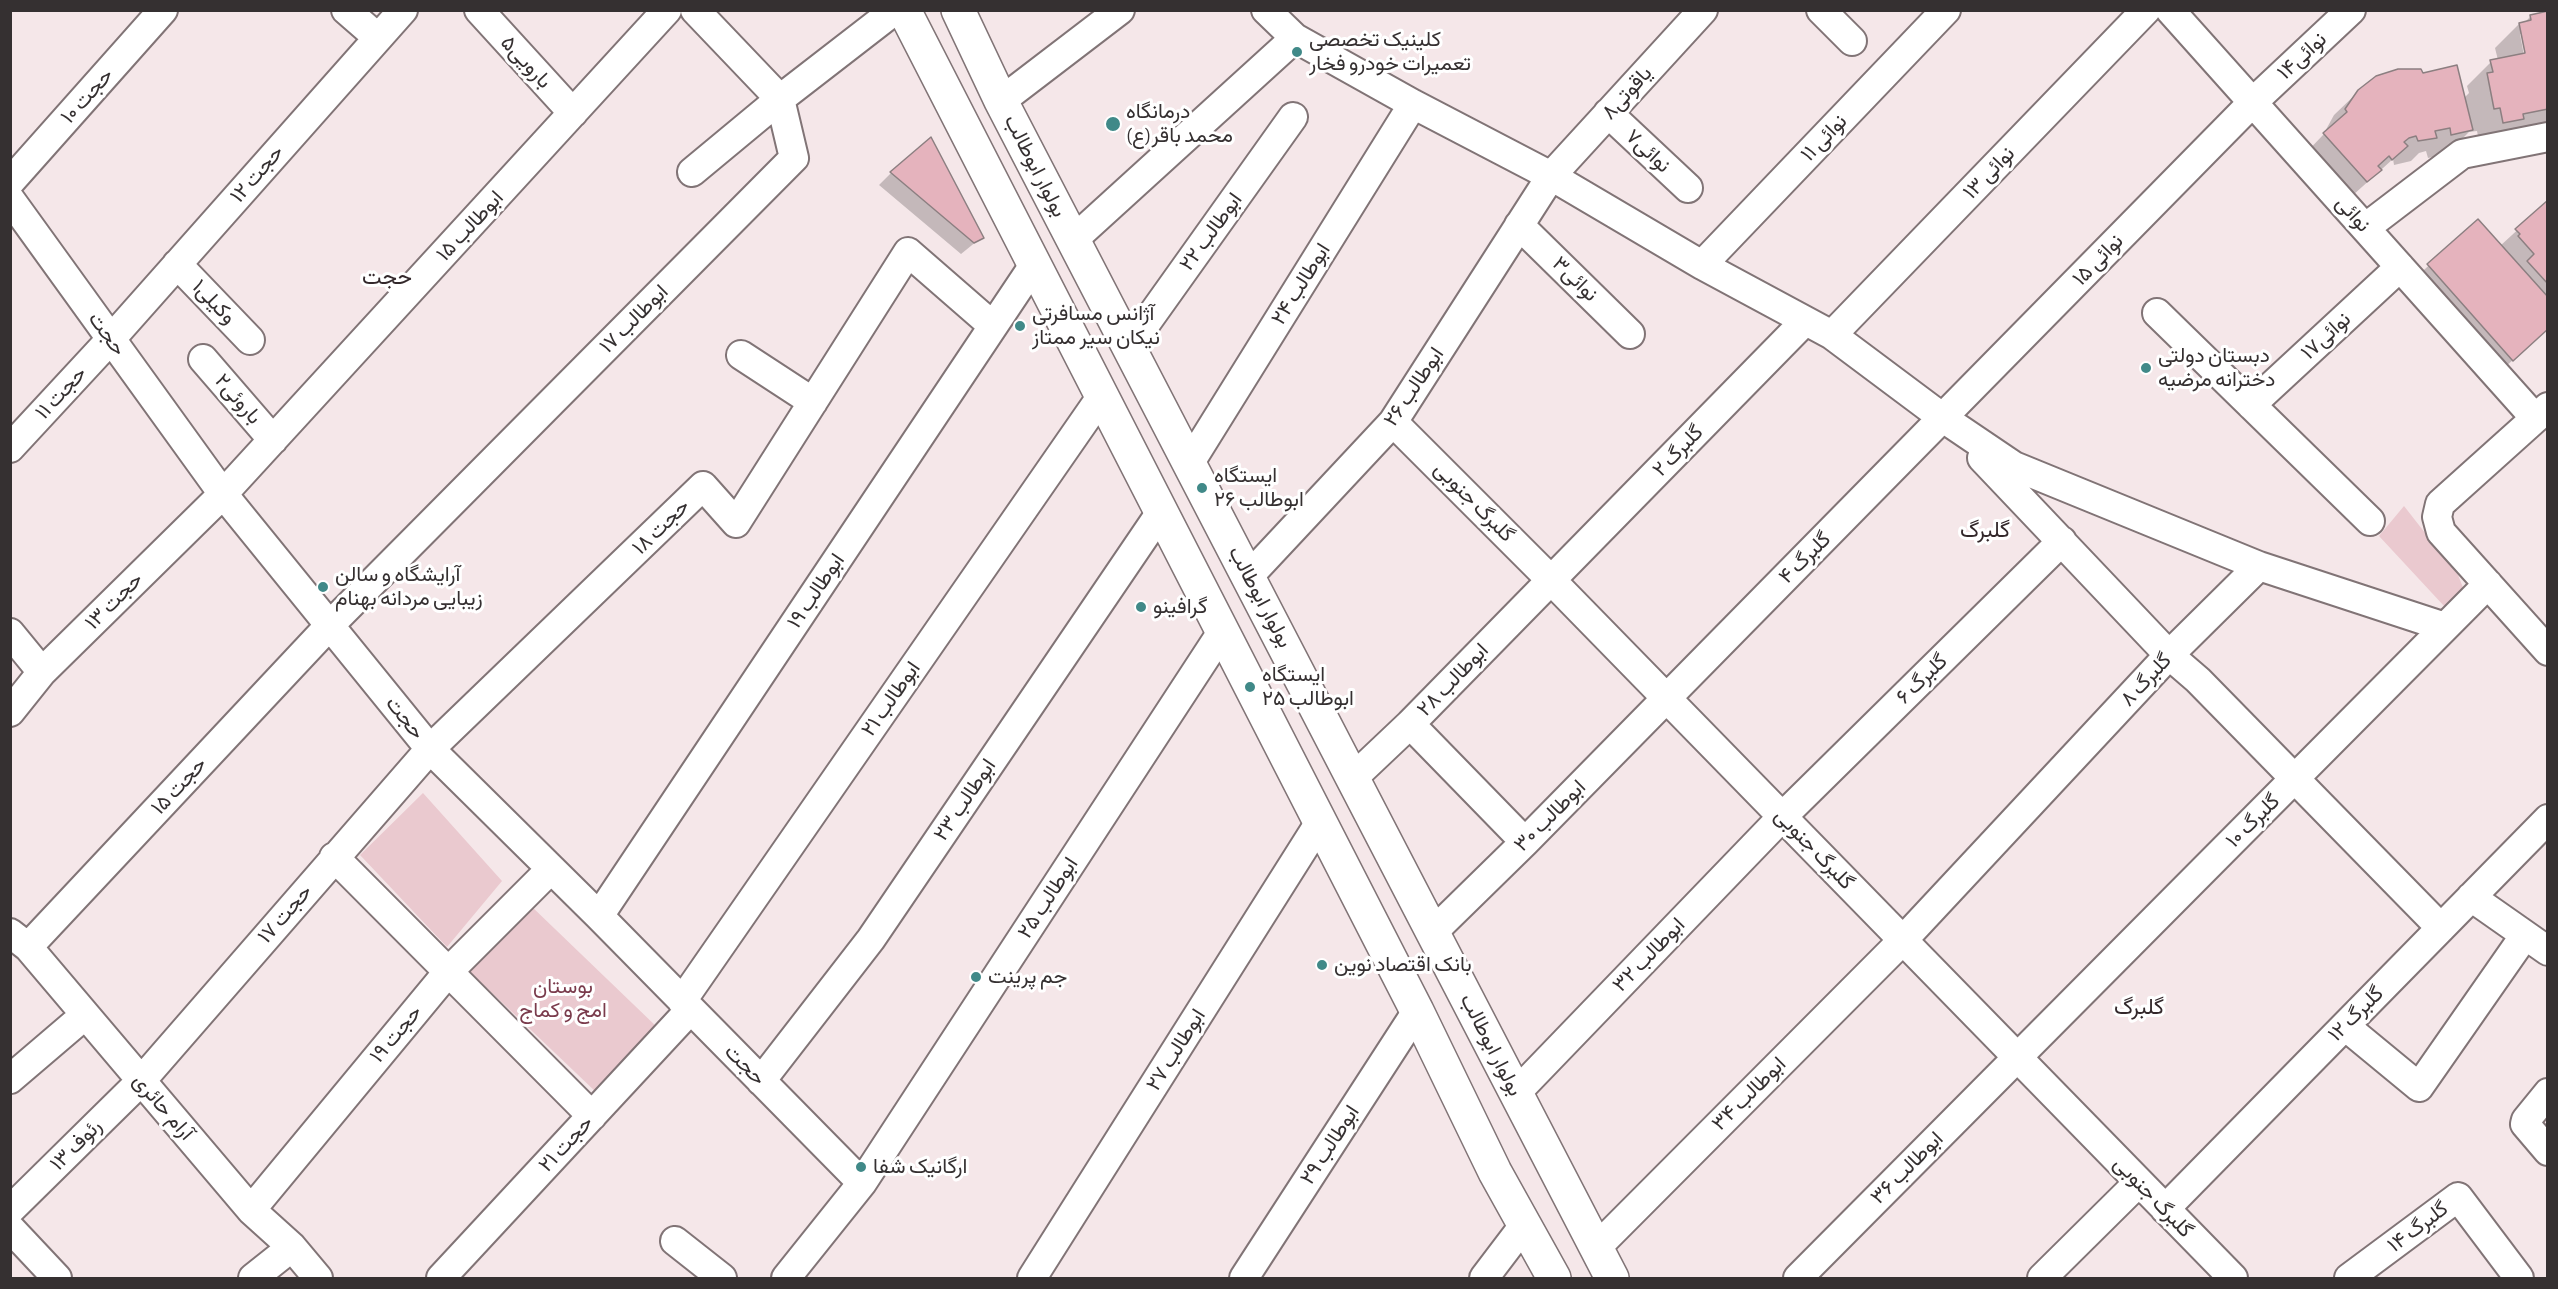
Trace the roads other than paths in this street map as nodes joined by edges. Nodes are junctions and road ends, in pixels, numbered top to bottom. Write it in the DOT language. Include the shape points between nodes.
graph roads {
  1 [pos="163,10"];
  2 [pos="346,10"];
  3 [pos="403,10"];
  4 [pos="479,10"];
  5 [pos="667,10"];
  6 [pos="695,10"];
  7 [pos="895,10"];
  8 [pos="904,10"];
  9 [pos="958,10"];
  10 [pos="1120,10"];
  11 [pos="1266,10"];
  12 [pos="1702,10"];
  13 [pos="1821,10"];
  14 [pos="1946,10"];
  15 [pos="2146,10"];
  16 [pos="2170,10"];
  17 [pos="2350,10"];
  18 [pos="376,38"];
  19 [pos="1295,38"];
  20 [pos="1852,41"];
  21 [pos="780,99"];
  22 [pos="1001,101"];
  23 [pos="2253,102"];
  24 [pos="1413,104"];
  25 [pos="573,113"];
  26 [pos="1608,113"];
  27 [pos="1293,117"];
  28 [pos="2547,137"];
  29 [pos="1020,138"];
  30 [pos="979,159"];
  31 [pos="693,172"];
  32 [pos="1551,176"];
  33 [pos="10,182"];
  34 [pos="1688,188"];
  35 [pos="10,199"];
  36 [pos="1520,225"];
  37 [pos="2365,228"];
  38 [pos="1073,240"];
  39 [pos="177,264"];
  40 [pos="1034,265"];
  41 [pos="1702,266"];
  42 [pos="2400,267"];
  43 [pos="2157,313"];
  44 [pos="1805,321"];
  45 [pos="993,326"];
  46 [pos="1630,334"];
  47 [pos="1832,335"];
  48 [pos="111,339"];
  49 [pos="250,340"];
  50 [pos="1129,347"];
  51 [pos="741,355"];
  52 [pos="203,359"];
  53 [pos="1101,397"];
  54 [pos="813,402"];
  55 [pos="2251,405"];
  56 [pos="2541,412"];
  57 [pos="1943,418"];
  58 [pos="1393,422"];
  59 [pos="273,440"];
  60 [pos="10,448"];
  61 [pos="1189,464"];
  62 [pos="223,494"];
  63 [pos="1161,513"];
  64 [pos="2370,521"];
  65 [pos="2062,541"];
  66 [pos="2259,566"];
  67 [pos="1249,576"];
  68 [pos="1551,580"];
  69 [pos="2488,584"];
  70 [pos="330,625"];
  71 [pos="2445,627"];
  72 [pos="10,633"];
  73 [pos="1222,633"];
  74 [pos="2547,651"];
  75 [pos="2169,655"];
  76 [pos="42,672"];
  77 [pos="1667,698"];
  78 [pos="10,712"];
  79 [pos="1410,724"];
  80 [pos="430,748"];
  81 [pos="1354,777"];
  82 [pos="2295,779"];
  83 [pos="1782,817"];
  84 [pos="2547,819"];
  85 [pos="1320,822"];
  86 [pos="1525,842"];
  87 [pos="334,857"];
  88 [pos="551,869"];
  89 [pos="2471,897"];
  90 [pos="599,916"];
  91 [pos="2441,928"];
  92 [pos="1432,933"];
  93 [pos="19,940"];
  94 [pos="1903,940"];
  95 [pos="2536,943"];
  96 [pos="448,972"];
  97 [pos="686,1005"];
  98 [pos="1417,1011"];
  99 [pos="85,1015"];
  100 [pos="2344,1026"];
  101 [pos="2017,1057"];
  102 [pos="10,1079"];
  103 [pos="141,1080"];
  104 [pos="761,1081"];
  105 [pos="1516,1093"];
  106 [pos="2547,1093"];
  107 [pos="592,1116"];
  108 [pos="1545,1151"];
  109 [pos="2547,1151"];
  110 [pos="1495,1172"];
  111 [pos="862,1182"];
  112 [pos="2139,1182"];
  113 [pos="2165,1209"];
  114 [pos="10,1210"];
  115 [pos="251,1210"];
  116 [pos="1525,1224"];
  117 [pos="10,1228"];
  118 [pos="675,1242"];
  119 [pos="292,1247"];
  120 [pos="1596,1248"];
  121 [pos="57,1278"];
  122 [pos="253,1278"];
  123 [pos="318,1278"];
  124 [pos="441,1278"];
  125 [pos="722,1278"];
  126 [pos="786,1278"];
  127 [pos="1032,1278"];
  128 [pos="1244,1278"];
  129 [pos="1484,1278"];
  130 [pos="1554,1278"];
  131 [pos="1612,1278"];
  132 [pos="1798,1278"];
  133 [pos="2043,1278"];
  134 [pos="2233,1278"];
  135 [pos="2349,1278"];
  136 [pos="2519,1278"];
  1 -- 33 [label="street, حجت ۱۰"];
  2 -- 18 [label="street"];
  3 -- 18 [label="street, حجت ۱۲"];
  4 -- 25 [label="street, بارویی۵"];
  5 -- 25 [label="street, ابوطالب ۱۵"];
  6 -- 21 [label="street"];
  7 -- 21 [label="street"];
  8 -- 30 [label="main road"];
  9 -- 22 [label="main road, بولوار ابوطالب"];
  10 -- 22 [label="street"];
  11 -- 19 [label="street"];
  12 -- 26 [label="street, یاقوتی۸"];
  13 -- 20 [label="street"];
  14 -- 41 [label="street, نوائی ۱۱"];
  15 -- 47 [label="street, نوائی ۱۳"];
  16 -- 23 [label="street, نوائی"];
  17 -- 23 [label="street, نوائی۱۴"];
  18 -- 39 [label="street, حجت ۱۲"];
  19 -- 24 [label="street"];
  19 -- 38 [label="street"];
  21 -- 31 [label="street"];
  21 -- 70 [label="street, ابوطالب ۱۷" via="794,158"];
  22 -- 29 [label="main road, بولوار ابوطالب"];
  23 -- 37 [label="street, نوائی"];
  23 -- 57 [label="street, نوائی ۱۵"];
  24 -- 32 [label="street"];
  24 -- 61 [label="street, ابوطالب ۲۴"];
  25 -- 59 [label="street, ابوطالب ۱۵"];
  26 -- 32 [label="street, یاقوتی۸"];
  26 -- 34 [label="street, نوائی۷"];
  27 -- 50 [label="street, ابوطالب ۲۲"];
  28 -- 37 [label="street" via="2462,154"];
  29 -- 30 [label="main road"];
  29 -- 38 [label="main road, بولوار ابوطالب"];
  30 -- 40 [label="main road"];
  32 -- 36 [label="street, ابوطالب ۲۶"];
  32 -- 41 [label="street"];
  35 -- 48 [label="street, حجت"];
  36 -- 46 [label="street, نوائی۳"];
  36 -- 58 [label="street, ابوطالب ۲۶"];
  37 -- 42 [label="street, نوائی"];
  38 -- 50 [label="main road, بولوار ابوطالب"];
  39 -- 48 [label="street, حجت ۱۲"];
  39 -- 49 [label="street, وکیلی۱"];
  40 -- 45 [label="street, ابوطالب ۱۹"];
  40 -- 53 [label="main road"];
  41 -- 44 [label="street"];
  42 -- 55 [label="street, نوائی۱۷"];
  42 -- 56 [label="street, نوائی"];
  43 -- 55 [label="street"];
  44 -- 47 [label="street"];
  44 -- 68 [label="street, گلبرگ ۲"];
  45 -- 54 [label="street, حجت ۱۸" via="908,252"];
  45 -- 90 [label="street, ابوطالب ۱۹"];
  47 -- 57 [label="street"];
  48 -- 60 [label="street, حجت ۱۱"];
  48 -- 62 [label="street, حجت"];
  50 -- 61 [label="main road, بولوار ابوطالب"];
  51 -- 54 [label="street"];
  52 -- 59 [label="street, باروئی۲"];
  53 -- 63 [label="main road"];
  53 -- 97 [label="street, ابوطالب ۲۱"];
  54 -- 80 [label="street, حجت ۱۸" via="736,523 703,486"];
  55 -- 64 [label="street"];
  56 -- 69 [label="street" via="2440,504 2437,517 2441,532"];
  57 -- 65 [label="street"];
  57 -- 66 [label="street" via="2014,466"];
  57 -- 77 [label="street, گلبرگ ۴"];
  58 -- 67 [label="street, ابوطالب ۲۶"];
  58 -- 68 [label="street, گلبرگ جنوبی"];
  59 -- 62 [label="street, ابوطالب ۱۵"];
  61 -- 67 [label="main road, بولوار ابوطالب"];
  62 -- 70 [label="street, حجت"];
  62 -- 76 [label="street, حجت ۱۳"];
  63 -- 73 [label="main road"];
  63 -- 104 [label="street, ابوطالب ۲۳" via="871,939"];
  65 -- 75 [label="street"];
  65 -- 83 [label="street, گلبرگ ۶"];
  66 -- 71 [label="street"];
  66 -- 75 [label="street, گلبرگ ۸"];
  67 -- 81 [label="main road, بولوار ابوطالب"];
  68 -- 77 [label="street, گلبرگ جنوبی"];
  68 -- 79 [label="street, ابوطالب ۲۸"];
  69 -- 71 [label="street, گلبرگ ۱۰"];
  69 -- 74 [label="street"];
  70 -- 80 [label="street, حجت"];
  70 -- 93 [label="street, حجت ۱۵"];
  71 -- 82 [label="street, گلبرگ ۱۰"];
  72 -- 76 [label="street"];
  73 -- 85 [label="main road"];
  73 -- 111 [label="street, ابوطالب ۲۵"];
  75 -- 82 [label="street"];
  75 -- 94 [label="street, گلبرگ ۸"];
  76 -- 78 [label="street, حجت ۱۳"];
  77 -- 83 [label="street, گلبرگ جنوبی"];
  77 -- 86 [label="street, ابوطالب ۳۰"];
  79 -- 81 [label="street, ابوطالب ۲۸"];
  79 -- 86 [label="street"];
  80 -- 87 [label="street, حجت ۱۷"];
  80 -- 88 [label="street, حجت"];
  81 -- 92 [label="main road, بولوار ابوطالب"];
  82 -- 91 [label="street"];
  82 -- 101 [label="street, گلبرگ ۱۰"];
  83 -- 94 [label="street, گلبرگ جنوبی"];
  83 -- 105 [label="street, ابوطالب ۳۲"];
  84 -- 89 [label="street, گلبرگ ۱۲"];
  85 -- 98 [label="main road"];
  85 -- 127 [label="street, ابوطالب ۲۷"];
  86 -- 92 [label="street, ابوطالب ۳۰"];
  87 -- 96 [label="street"];
  87 -- 103 [label="street, حجت ۱۷"];
  88 -- 90 [label="street, حجت"];
  88 -- 96 [label="street, حجت ۱۹"];
  89 -- 91 [label="street, گلبرگ ۱۲"];
  89 -- 95 [label="street"];
  90 -- 97 [label="street, حجت"];
  91 -- 100 [label="street, گلبرگ ۱۲"];
  92 -- 105 [label="main road, بولوار ابوطالب"];
  93 -- 99 [label="street, آرام حائری"];
  94 -- 101 [label="street, گلبرگ جنوبی"];
  94 -- 120 [label="street, ابوطالب ۳۴"];
  95 -- 100 [label="street" via="2419,1087"];
  96 -- 107 [label="street"];
  96 -- 115 [label="street, حجت ۱۹"];
  97 -- 104 [label="street, حجت"];
  97 -- 107 [label="street, حجت ۲۱"];
  98 -- 110 [label="main road"];
  98 -- 128 [label="street, ابوطالب ۲۹"];
  99 -- 102 [label="street"];
  99 -- 103 [label="street, آرام حائری"];
  100 -- 113 [label="street, گلبرگ ۱۲"];
  101 -- 112 [label="street, گلبرگ جنوبی"];
  101 -- 132 [label="street, ابوطالب ۳۶"];
  103 -- 114 [label="street, رئوف ۱۳"];
  103 -- 115 [label="street, آرام حائری"];
  104 -- 111 [label="street, حجت"];
  105 -- 108 [label="main road, بولوار ابوطالب"];
  106 -- 109 [label="street" via="2525,1124"];
  107 -- 124 [label="street, حجت ۲۱"];
  108 -- 110 [label="main road" via="1527,1170"];
  108 -- 120 [label="main road, بولوار ابوطالب"];
  110 -- 116 [label="main road"];
  111 -- 126 [label="street, ابوطالب ۲۵"];
  112 -- 113 [label="street, گلبرگ جنوبی"];
  112 -- 133 [label="street"];
  113 -- 134 [label="street, گلبرگ جنوبی"];
  115 -- 119 [label="street, آرام حائری"];
  116 -- 129 [label="street"];
  116 -- 130 [label="main road"];
  117 -- 121 [label="street"];
  118 -- 125 [label="street"];
  119 -- 122 [label="street"];
  119 -- 123 [label="street, آرام حائری"];
  120 -- 131 [label="main road, بولوار ابوطالب"];
  135 -- 136 [label="street, گلبرگ ۱۴" via="2458,1197"];
}
